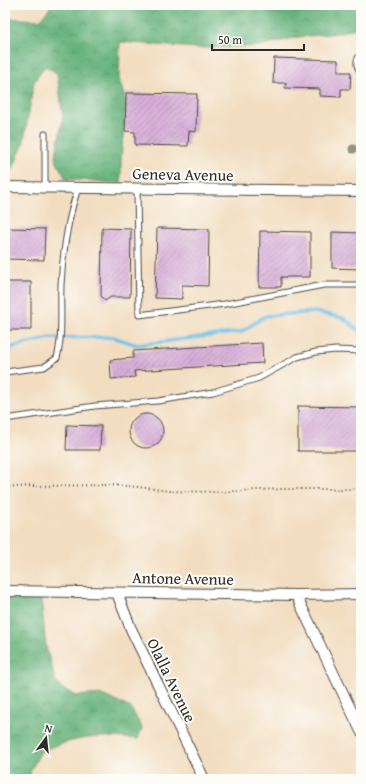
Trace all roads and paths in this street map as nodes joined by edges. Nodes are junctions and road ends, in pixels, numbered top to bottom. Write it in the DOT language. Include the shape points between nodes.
graph roads {
  1 [pos="361,53"];
  2 [pos="361,72"];
  3 [pos="45,134"];
  4 [pos="5,187"];
  5 [pos="45,187"];
  6 [pos="78,188"];
  7 [pos="137,188"];
  8 [pos="361,191"];
  9 [pos="361,285"];
  10 [pos="361,350"];
  11 [pos="5,372"];
  12 [pos="5,419"];
  13 [pos="5,488"];
  14 [pos="361,489"];
  15 [pos="5,591"];
  16 [pos="117,593"];
  17 [pos="361,594"];
  18 [pos="296,595"];
  19 [pos="361,731"];
  20 [pos="204,779"];
  1 -- 2 [label="lane" via="356,64"];
  3 -- 5 [label="lane"];
  4 -- 5 [label="street, Geneva Avenue"];
  5 -- 6 [label="street, Geneva Avenue"];
  6 -- 7 [label="street, Geneva Avenue"];
  6 -- 11 [label="lane" via="70,212 64,248 60,344 57,358 44,367"];
  7 -- 8 [label="street, Geneva Avenue"];
  7 -- 9 [label="lane" via="139,315 225,304 324,285"];
  10 -- 12 [label="lane" via="316,352 298,357 259,378 213,392 158,402 95,406"];
  13 -- 14 [label="path" via="112,485 170,491 216,492"];
  15 -- 16 [label="street, Antone Avenue"];
  16 -- 18 [label="street, Antone Avenue"];
  16 -- 20 [label="street, Olalla Avenue" via="131,630"];
  17 -- 18 [label="street, Antone Avenue"];
  18 -- 19 [label="street"];
}
